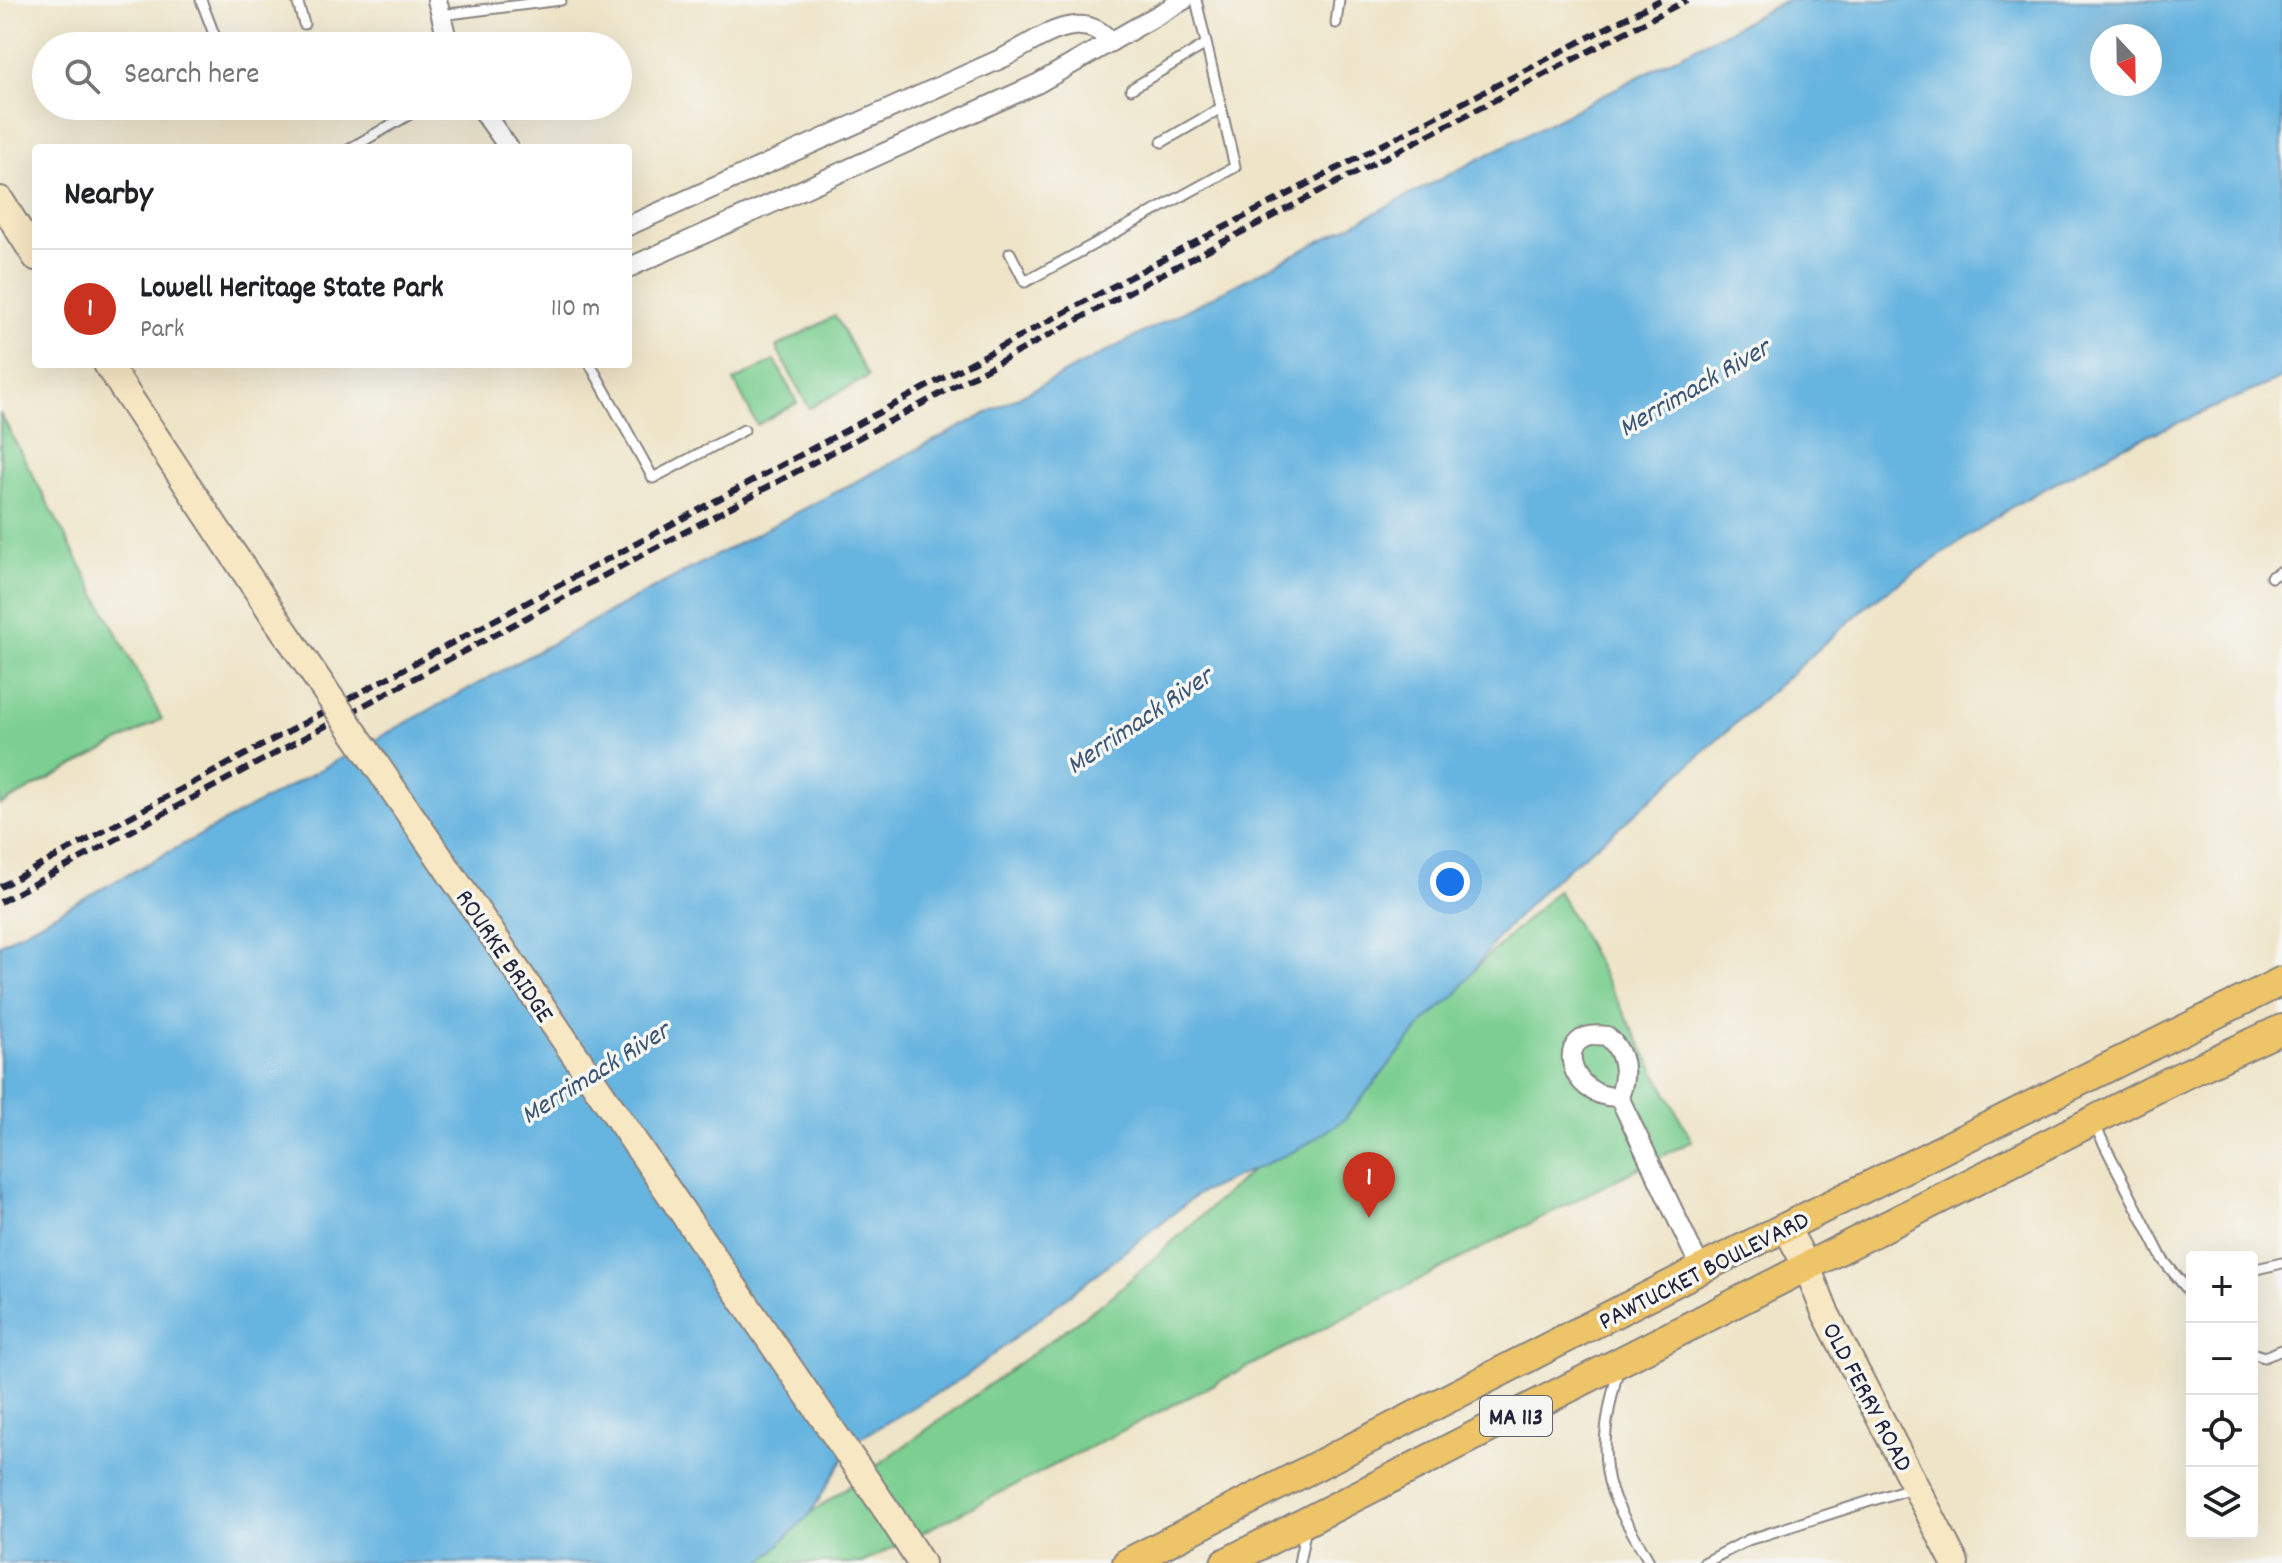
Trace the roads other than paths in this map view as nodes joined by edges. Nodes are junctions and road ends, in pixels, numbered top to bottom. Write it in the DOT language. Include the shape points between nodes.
graph roads {
  1 [pos="201,0"];
  2 [pos="297,0"];
  3 [pos="561,0"];
  4 [pos="1184,0"];
  5 [pos="1196,0"];
  6 [pos="1339,0"];
  7 [pos="439,7"];
  8 [pos="1336,23"];
  9 [pos="304,24"];
  10 [pos="213,32"];
  11 [pos="445,32"];
  12 [pos="1111,42"];
  13 [pos="1206,44"];
  14 [pos="1131,89"];
  15 [pos="1221,108"];
  16 [pos="400,120"];
  17 [pos="489,120"];
  18 [pos="1162,142"];
  19 [pos="358,144"];
  20 [pos="506,144"];
  21 [pos="0,200"];
  22 [pos="632,224"];
  23 [pos="32,251"];
  24 [pos="1010,253"];
  25 [pos="632,266"];
  26 [pos="110,368"];
  27 [pos="592,368"];
  28 [pos="744,430"];
  29 [pos="2282,571"];
  30 [pos="2271,577"];
  31 [pos="2282,981"];
  32 [pos="2282,1029"];
  33 [pos="1619,1097"];
  34 [pos="2093,1121"];
  35 [pos="1786,1227"];
  36 [pos="2282,1263"];
  37 [pos="1807,1267"];
  38 [pos="1701,1269"];
  39 [pos="2258,1269"];
  40 [pos="2186,1288"];
  41 [pos="2282,1350"];
  42 [pos="2258,1355"];
  43 [pos="1619,1364"];
  44 [pos="1916,1486"];
  45 [pos="1307,1522"];
  46 [pos="913,1557"];
  47 [pos="1127,1563"];
  48 [pos="1225,1563"];
  49 [pos="1299,1563"];
  50 [pos="1650,1563"];
  51 [pos="1704,1563"];
  52 [pos="1955,1563"];
  1 -- 10 [label="lane"];
  2 -- 9 [label="lane"];
  3 -- 7 [label="lane"];
  4 -- 12 [label="street"];
  5 -- 13 [label="lane"];
  6 -- 8 [label="lane"];
  7 -- 11 [label="street"];
  12 -- 22 [label="street" via="1088,25 1055,29 1005,57"];
  12 -- 25 [label="street" via="1037,84"];
  13 -- 14 [label="lane"];
  13 -- 15 [label="lane"];
  15 -- 18 [label="lane"];
  15 -- 24 [label="lane" via="1235,167 1025,282"];
  16 -- 19 [label="lane"];
  17 -- 20 [label="street"];
  21 -- 23 [label="main road"];
  26 -- 46 [label="main road, ROURKE BRIDGE, bridge" via="890,1515"];
  27 -- 28 [label="lane" via="653,478"];
  29 -- 30 [label="lane"];
  31 -- 35 [label="main road, PAWTUCKET BOULEVARD / MA 113"];
  32 -- 34 [label="main road, PAWTUCKET BOULEVARD / MA 113"];
  33 -- 38 [label="street"];
  34 -- 37 [label="main road, PAWTUCKET BOULEVARD / MA 113"];
  34 -- 40 [label="lane" via="2163,1260"];
  35 -- 37 [label="main road, OLD FERRY ROAD"];
  35 -- 38 [label="main road, PAWTUCKET BOULEVARD / MA 113"];
  36 -- 39 [label="lane"];
  37 -- 43 [label="main road, PAWTUCKET BOULEVARD / MA 113"];
  37 -- 44 [label="main road, OLD FERRY ROAD"];
  38 -- 47 [label="main road, PAWTUCKET BOULEVARD / MA 113"];
  41 -- 42 [label="lane"];
  43 -- 45 [label="main road, PAWTUCKET BOULEVARD / MA 113"];
  43 -- 50 [label="lane" via="1604,1457 1612,1493"];
  44 -- 51 [label="lane" via="1748,1540"];
  44 -- 52 [label="main road, OLD FERRY ROAD"];
  45 -- 48 [label="main road, PAWTUCKET BOULEVARD / MA 113"];
  45 -- 49 [label="lane"];
}
